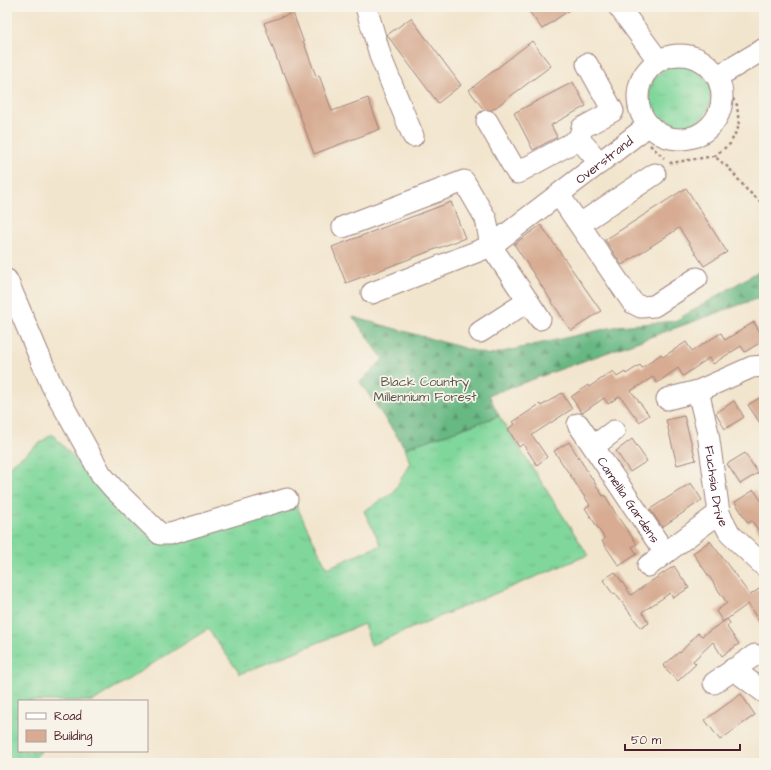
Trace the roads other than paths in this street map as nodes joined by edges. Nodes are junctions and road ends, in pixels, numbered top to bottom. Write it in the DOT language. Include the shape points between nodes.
graph roads {
  1 [pos="619,7"];
  2 [pos="368,8"];
  3 [pos="764,49"];
  4 [pos="658,60"];
  5 [pos="586,64"];
  6 [pos="716,75"];
  7 [pos="487,120"];
  8 [pos="643,130"];
  9 [pos="413,136"];
  10 [pos="579,139"];
  11 [pos="600,163"];
  12 [pos="656,174"];
  13 [pos="558,195"];
  14 [pos="580,224"];
  15 [pos="343,227"];
  16 [pos="492,246"];
  17 [pos="697,278"];
  18 [pos="7,280"];
  19 [pos="372,294"];
  20 [pos="528,301"];
  21 [pos="540,319"];
  22 [pos="480,332"];
  23 [pos="764,366"];
  24 [pos="698,391"];
  25 [pos="667,399"];
  26 [pos="578,424"];
  27 [pos="614,431"];
  28 [pos="594,446"];
  29 [pos="287,499"];
  30 [pos="719,513"];
  31 [pos="665,553"];
  32 [pos="648,566"];
  33 [pos="764,566"];
  34 [pos="755,655"];
  35 [pos="733,669"];
  36 [pos="714,683"];
  37 [pos="764,692"];
  1 -- 4 [label="street"];
  2 -- 9 [label="street" via="381,58"];
  3 -- 6 [label="street"];
  4 -- 6 [label="street" via="684,54 708,65"];
  4 -- 8 [label="street" via="648,68 638,91"];
  5 -- 10 [label="street" via="614,111 582,128"];
  6 -- 8 [label="street" via="721,88 722,102 711,126 700,134 687,138 673,138"];
  7 -- 10 [label="street" via="517,173"];
  8 -- 11 [label="street, Overstrand"];
  10 -- 11 [label="street"];
  11 -- 13 [label="street, Overstrand"];
  12 -- 14 [label="street"];
  13 -- 14 [label="street"];
  13 -- 16 [label="street, Overstrand"];
  14 -- 17 [label="street" via="633,303 640,307 654,306"];
  15 -- 16 [label="street" via="464,180 486,219"];
  16 -- 19 [label="street, Overstrand"];
  16 -- 20 [label="street"];
  18 -- 29 [label="street" via="52,386 101,474 160,534 175,532"];
  20 -- 21 [label="street"];
  20 -- 22 [label="street"];
  23 -- 24 [label="street" via="752,367"];
  24 -- 25 [label="street"];
  24 -- 30 [label="street, Fuchsia Drive" via="708,433"];
  26 -- 28 [label="street, Camellia Gardens"];
  27 -- 28 [label="street, Camellia Gardens"];
  28 -- 31 [label="street, Camellia Gardens"];
  30 -- 31 [label="street, Camellia Gardens"];
  30 -- 33 [label="street, Fuchsia Drive" via="730,534"];
  31 -- 32 [label="street, Camellia Gardens"];
  34 -- 35 [label="street"];
  35 -- 36 [label="street"];
  35 -- 37 [label="street"];
}
